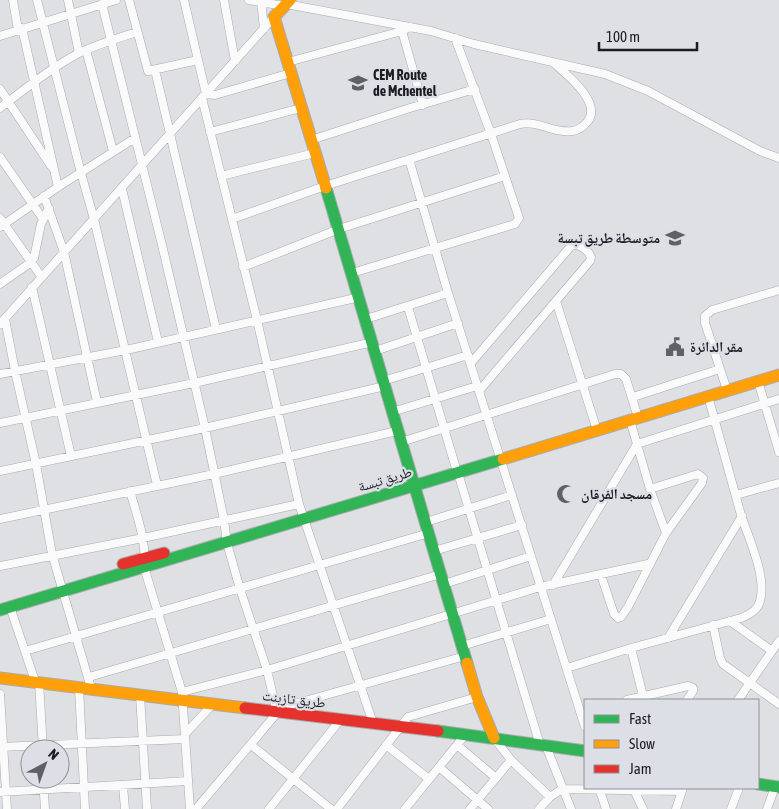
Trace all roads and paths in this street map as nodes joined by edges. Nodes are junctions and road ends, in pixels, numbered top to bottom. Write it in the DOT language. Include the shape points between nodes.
graph roads {
  1 [pos="13,0"];
  2 [pos="37,0"];
  3 [pos="68,0"];
  4 [pos="116,0"];
  5 [pos="129,0"];
  6 [pos="184,0"];
  7 [pos="224,0"];
  8 [pos="250,0"];
  9 [pos="261,1"];
  10 [pos="97,3"];
  11 [pos="285,3"];
  12 [pos="71,13"];
  13 [pos="274,17"];
  14 [pos="42,22"];
  15 [pos="20,29"];
  16 [pos="264,29"];
  17 [pos="406,29"];
  18 [pos="137,32"];
  19 [pos="0,36"];
  20 [pos="456,38"];
  21 [pos="110,40"];
  22 [pos="83,52"];
  23 [pos="198,60"];
  24 [pos="235,61"];
  25 [pos="552,61"];
  26 [pos="289,68"];
  27 [pos="55,69"];
  28 [pos="155,70"];
  29 [pos="35,82"];
  30 [pos="0,89"];
  31 [pos="474,89"];
  32 [pos="204,96"];
  33 [pos="8,101"];
  34 [pos="423,105"];
  35 [pos="0,108"];
  36 [pos="301,108"];
  37 [pos="210,132"];
  38 [pos="170,133"];
  39 [pos="491,134"];
  40 [pos="135,138"];
  41 [pos="312,140"];
  42 [pos="113,151"];
  43 [pos="316,153"];
  44 [pos="0,156"];
  45 [pos="779,158"];
  46 [pos="409,159"];
  47 [pos="143,165"];
  48 [pos="54,170"];
  49 [pos="81,173"];
  50 [pos="221,176"];
  51 [pos="505,176"];
  52 [pos="325,186"];
  53 [pos="58,187"];
  54 [pos="122,189"];
  55 [pos="44,196"];
  56 [pos="422,203"];
  57 [pos="32,205"];
  58 [pos="49,208"];
  59 [pos="43,219"];
  60 [pos="94,219"];
  61 [pos="232,219"];
  62 [pos="1,223"];
  63 [pos="339,230"];
  64 [pos="434,249"];
  65 [pos="64,252"];
  66 [pos="30,263"];
  67 [pos="244,267"];
  68 [pos="352,273"];
  69 [pos="41,276"];
  70 [pos="0,284"];
  71 [pos="32,288"];
  72 [pos="779,290"];
  73 [pos="448,293"];
  74 [pos="360,297"];
  75 [pos="556,301"];
  76 [pos="408,306"];
  77 [pos="366,319"];
  78 [pos="257,320"];
  79 [pos="3,322"];
  80 [pos="458,323"];
  81 [pos="216,329"];
  82 [pos="183,337"];
  83 [pos="417,337"];
  84 [pos="158,342"];
  85 [pos="374,346"];
  86 [pos="126,350"];
  87 [pos="88,357"];
  88 [pos="470,359"];
  89 [pos="50,364"];
  90 [pos="268,366"];
  91 [pos="779,367"];
  92 [pos="425,368"];
  93 [pos="720,369"];
  94 [pos="15,371"];
  95 [pos="0,374"];
  96 [pos="779,375"];
  97 [pos="758,381"];
  98 [pos="194,383"];
  99 [pos="384,384"];
  100 [pos="582,384"];
  101 [pos="725,387"];
  102 [pos="478,388"];
  103 [pos="137,395"];
  104 [pos="708,396"];
  105 [pos="633,397"];
  106 [pos="779,399"];
  107 [pos="435,400"];
  108 [pos="98,402"];
  109 [pos="765,403"];
  110 [pos="61,410"];
  111 [pos="279,411"];
  112 [pos="392,412"];
  113 [pos="486,414"];
  114 [pos="633,416"];
  115 [pos="26,418"];
  116 [pos="714,418"];
  117 [pos="0,423"];
  118 [pos="594,424"];
  119 [pos="205,428"];
  120 [pos="444,429"];
  121 [pos="397,431"];
  122 [pos="147,440"];
  123 [pos="401,442"];
  124 [pos="637,444"];
  125 [pos="779,452"];
  126 [pos="71,456"];
  127 [pos="289,457"];
  128 [pos="500,457"];
  129 [pos="36,464"];
  130 [pos="456,469"];
  131 [pos="0,471"];
  132 [pos="214,474"];
  133 [pos="414,482"];
  134 [pos="779,483"];
  135 [pos="157,486"];
  136 [pos="650,489"];
  137 [pos="130,491"];
  138 [pos="512,495"];
  139 [pos="736,495"];
  140 [pos="469,509"];
  141 [pos="44,510"];
  142 [pos="302,512"];
  143 [pos="742,516"];
  144 [pos="0,519"];
  145 [pos="224,520"];
  146 [pos="522,525"];
  147 [pos="428,528"];
  148 [pos="666,533"];
  149 [pos="143,538"];
  150 [pos="226,539"];
  151 [pos="478,539"];
  152 [pos="434,551"];
  153 [pos="52,554"];
  154 [pos="531,556"];
  155 [pos="145,563"];
  156 [pos="320,564"];
  157 [pos="648,564"];
  158 [pos="0,566"];
  159 [pos="487,570"];
  160 [pos="601,575"];
  161 [pos="442,579"];
  162 [pos="553,585"];
  163 [pos="61,588"];
  164 [pos="240,588"];
  165 [pos="540,588"];
  166 [pos="496,601"];
  167 [pos="3,606"];
  168 [pos="334,606"];
  169 [pos="158,612"];
  170 [pos="452,614"];
  171 [pos="551,619"];
  172 [pos="730,621"];
  173 [pos="713,625"];
  174 [pos="254,630"];
  175 [pos="506,634"];
  176 [pos="76,636"];
  177 [pos="668,638"];
  178 [pos="779,641"];
  179 [pos="347,645"];
  180 [pos="631,648"];
  181 [pos="25,651"];
  182 [pos="463,651"];
  183 [pos="772,651"];
  184 [pos="170,653"];
  185 [pos="567,668"];
  186 [pos="267,670"];
  187 [pos="0,678"];
  188 [pos="37,682"];
  189 [pos="750,683"];
  190 [pos="86,684"];
  191 [pos="360,686"];
  192 [pos="0,694"];
  193 [pos="140,695"];
  194 [pos="183,696"];
  195 [pos="476,697"];
  196 [pos="644,698"];
  197 [pos="688,699"];
  198 [pos="739,699"];
  199 [pos="213,704"];
  200 [pos="779,704"];
  201 [pos="277,711"];
  202 [pos="583,711"];
  203 [pos="341,720"];
  204 [pos="373,723"];
  205 [pos="400,727"];
  206 [pos="465,735"];
  207 [pos="185,737"];
  208 [pos="494,738"];
  209 [pos="42,739"];
  210 [pos="144,741"];
  211 [pos="81,744"];
  212 [pos="70,745"];
  213 [pos="251,745"];
  214 [pos="386,745"];
  215 [pos="457,745"];
  216 [pos="543,745"];
  217 [pos="2,747"];
  218 [pos="20,747"];
  219 [pos="584,751"];
  220 [pos="511,760"];
  221 [pos="439,767"];
  222 [pos="496,778"];
  223 [pos="294,779"];
  224 [pos="429,779"];
  225 [pos="188,781"];
  226 [pos="146,784"];
  227 [pos="759,784"];
  228 [pos="124,786"];
  229 [pos="777,787"];
  230 [pos="84,788"];
  231 [pos="562,789"];
  232 [pos="600,789"];
  233 [pos="683,789"];
  234 [pos="738,789"];
  235 [pos="44,790"];
  236 [pos="634,790"];
  237 [pos="3,792"];
  238 [pos="550,797"];
  239 [pos="477,800"];
  240 [pos="7,809"];
  241 [pos="45,809"];
  242 [pos="85,809"];
  243 [pos="125,809"];
  244 [pos="148,809"];
  245 [pos="190,809"];
  246 [pos="196,809"];
  247 [pos="269,809"];
  248 [pos="331,809"];
  249 [pos="336,809"];
  250 [pos="405,809"];
  251 [pos="470,809"];
  252 [pos="488,809"];
  253 [pos="539,809"];
  254 [pos="571,809"];
  255 [pos="606,809"];
  256 [pos="643,809"];
  257 [pos="676,809"];
  258 [pos="731,809"];
  259 [pos="767,809"];
  1 -- 15 [label="street"];
  2 -- 14 [label="street"];
  3 -- 12 [label="street"];
  4 -- 10 [label="street"];
  5 -- 18 [label="street"];
  6 -- 23 [label="street"];
  7 -- 24 [label="street"];
  8 -- 9 [label="street"];
  9 -- 11 [label="street"];
  9 -- 16 [label="street"];
  10 -- 12 [label="street"];
  10 -- 21 [label="street"];
  11 -- 13 [label="street"];
  11 -- 17 [label="street"];
  12 -- 14 [label="street"];
  12 -- 22 [label="street"];
  13 -- 16 [label="street"];
  13 -- 26 [label="street"];
  14 -- 15 [label="street"];
  14 -- 27 [label="street"];
  15 -- 19 [label="street"];
  15 -- 29 [label="street"];
  16 -- 24 [label="street"];
  17 -- 20 [label="street"];
  17 -- 26 [label="street"];
  17 -- 34 [label="street"];
  18 -- 21 [label="street"];
  18 -- 28 [label="street" via="147,70"];
  20 -- 25 [label="street"];
  20 -- 31 [label="street"];
  21 -- 22 [label="street"];
  21 -- 40 [label="street"];
  22 -- 27 [label="street"];
  22 -- 42 [label="street"];
  23 -- 28 [label="street"];
  23 -- 32 [label="street"];
  24 -- 32 [label="street"];
  25 -- 39 [label="street" via="587,96 592,110 584,126 572,131 527,123"];
  25 -- 45 [label="street" via="631,84"];
  26 -- 32 [label="street"];
  26 -- 36 [label="street"];
  27 -- 29 [label="street"];
  27 -- 49 [label="street"];
  28 -- 38 [label="street"];
  29 -- 33 [label="street"];
  29 -- 48 [label="street"];
  30 -- 33 [label="street"];
  31 -- 34 [label="street"];
  31 -- 39 [label="street"];
  32 -- 37 [label="street"];
  32 -- 38 [label="street"];
  33 -- 35 [label="street"];
  33 -- 48 [label="street"];
  34 -- 41 [label="street"];
  36 -- 37 [label="street"];
  36 -- 41 [label="street"];
  37 -- 50 [label="street"];
  38 -- 47 [label="street"];
  38 -- 81 [label="street"];
  39 -- 46 [label="street"];
  39 -- 51 [label="street"];
  40 -- 42 [label="street"];
  40 -- 47 [label="street"];
  41 -- 43 [label="street"];
  42 -- 49 [label="street"];
  43 -- 50 [label="street"];
  43 -- 52 [label="street"];
  44 -- 57 [label="street"];
  46 -- 52 [label="street"];
  46 -- 56 [label="street"];
  47 -- 54 [label="street"];
  47 -- 82 [label="street"];
  48 -- 53 [label="street"];
  49 -- 53 [label="street"];
  49 -- 60 [label="street"];
  50 -- 61 [label="street"];
  51 -- 56 [label="street"];
  51 -- 64 [label="street" via="518,222"];
  52 -- 61 [label="street"];
  52 -- 63 [label="street"];
  53 -- 55 [label="street"];
  54 -- 60 [label="street"];
  54 -- 84 [label="street"];
  55 -- 57 [label="street"];
  55 -- 58 [label="street"];
  56 -- 63 [label="street"];
  56 -- 64 [label="street"];
  57 -- 59 [label="street"];
  57 -- 62 [label="street"];
  58 -- 59 [label="street"];
  58 -- 65 [label="street"];
  59 -- 66 [label="street" via="36,254"];
  60 -- 65 [label="street"];
  60 -- 86 [label="street"];
  61 -- 67 [label="street"];
  62 -- 66 [label="street"];
  63 -- 67 [label="street"];
  63 -- 68 [label="street"];
  64 -- 68 [label="street"];
  64 -- 73 [label="street"];
  65 -- 69 [label="street"];
  65 -- 87 [label="street"];
  66 -- 69 [label="street"];
  66 -- 70 [label="street"];
  67 -- 78 [label="street"];
  68 -- 74 [label="street"];
  69 -- 71 [label="street"];
  71 -- 79 [label="street"];
  71 -- 89 [label="street"];
  72 -- 93 [label="street" via="706,314 705,323"];
  73 -- 76 [label="street"];
  73 -- 80 [label="street"];
  74 -- 77 [label="street"];
  74 -- 78 [label="street"];
  75 -- 88 [label="street" via="590,261 589,253 578,245 571,246"];
  75 -- 100 [label="street"];
  75 -- 102 [label="street"];
  76 -- 77 [label="street"];
  76 -- 83 [label="street"];
  77 -- 85 [label="street"];
  78 -- 81 [label="street"];
  78 -- 90 [label="street"];
  79 -- 94 [label="street"];
  80 -- 83 [label="street"];
  80 -- 88 [label="street"];
  81 -- 82 [label="street"];
  82 -- 84 [label="street"];
  82 -- 98 [label="street"];
  83 -- 85 [label="street"];
  83 -- 92 [label="street"];
  84 -- 86 [label="street"];
  85 -- 90 [label="street"];
  85 -- 99 [label="street"];
  86 -- 87 [label="street"];
  86 -- 103 [label="street"];
  87 -- 89 [label="street"];
  87 -- 108 [label="street"];
  88 -- 92 [label="street"];
  88 -- 102 [label="street"];
  89 -- 94 [label="street"];
  89 -- 110 [label="street"];
  90 -- 98 [label="street"];
  90 -- 111 [label="street"];
  91 -- 101 [label="street, طريق تبسة"];
  92 -- 99 [label="street"];
  92 -- 107 [label="street"];
  93 -- 101 [label="street"];
  93 -- 105 [label="street"];
  94 -- 95 [label="street"];
  94 -- 115 [label="street"];
  96 -- 97 [label="street, طريق تبسة"];
  97 -- 101 [label="street, طريق تبسة"];
  97 -- 109 [label="street"];
  98 -- 103 [label="street"];
  98 -- 119 [label="street"];
  99 -- 111 [label="street"];
  99 -- 112 [label="street"];
  100 -- 105 [label="street" via="621,374"];
  100 -- 113 [label="street"];
  100 -- 118 [label="street"];
  101 -- 104 [label="street, طريق تبسة"];
  101 -- 114 [label="street, طريق تبسة"];
  102 -- 107 [label="street"];
  102 -- 113 [label="street"];
  103 -- 108 [label="street"];
  103 -- 122 [label="street"];
  104 -- 114 [label="street, طريق تبسة"];
  104 -- 116 [label="street"];
  105 -- 114 [label="street"];
  106 -- 109 [label="street"];
  107 -- 112 [label="street"];
  107 -- 120 [label="street"];
  108 -- 110 [label="street"];
  109 -- 116 [label="street"];
  109 -- 125 [label="street"];
  110 -- 115 [label="street"];
  110 -- 126 [label="street"];
  111 -- 119 [label="street"];
  111 -- 127 [label="street"];
  112 -- 121 [label="street"];
  113 -- 120 [label="street"];
  113 -- 128 [label="street"];
  114 -- 118 [label="street, طريق تبسة"];
  114 -- 124 [label="street"];
  114 -- 128 [label="street, طريق تبسة"];
  115 -- 117 [label="street"];
  115 -- 129 [label="street"];
  116 -- 124 [label="street"];
  116 -- 139 [label="street"];
  118 -- 128 [label="street, طريق تبسة"];
  119 -- 122 [label="street"];
  119 -- 132 [label="street"];
  120 -- 123 [label="street"];
  120 -- 130 [label="street"];
  121 -- 123 [label="street"];
  121 -- 127 [label="street"];
  122 -- 126 [label="street"];
  122 -- 135 [label="street"];
  123 -- 133 [label="street"];
  124 -- 136 [label="street"];
  124 -- 162 [label="street"];
  126 -- 129 [label="street"];
  127 -- 132 [label="street"];
  127 -- 142 [label="street"];
  128 -- 130 [label="street, طريق تبسة"];
  128 -- 138 [label="street"];
  129 -- 131 [label="street"];
  129 -- 141 [label="street"];
  130 -- 133 [label="street, طريق تبسة"];
  130 -- 140 [label="street"];
  132 -- 135 [label="street"];
  132 -- 145 [label="street"];
  133 -- 142 [label="street, طريق تبسة"];
  133 -- 147 [label="street"];
  134 -- 139 [label="street"];
  135 -- 137 [label="street"];
  136 -- 148 [label="street"];
  136 -- 148 [label="street" via="698,474 703,478"];
  137 -- 141 [label="street"];
  137 -- 149 [label="street"];
  138 -- 140 [label="street"];
  138 -- 146 [label="street"];
  139 -- 143 [label="street"];
  140 -- 147 [label="street"];
  140 -- 151 [label="street"];
  141 -- 144 [label="street"];
  141 -- 153 [label="street"];
  142 -- 145 [label="street"];
  142 -- 150 [label="street, طريق تبسة"];
  142 -- 156 [label="street"];
  143 -- 172 [label="street" via="760,574 762,594 754,611"];
  143 -- 177 [label="street"];
  145 -- 149 [label="street"];
  145 -- 150 [label="street"];
  146 -- 151 [label="street"];
  146 -- 154 [label="street"];
  147 -- 152 [label="street"];
  147 -- 156 [label="street"];
  148 -- 157 [label="street"];
  149 -- 153 [label="street"];
  149 -- 155 [label="street"];
  150 -- 155 [label="street, طريق تبسة"];
  150 -- 164 [label="street"];
  151 -- 152 [label="street"];
  151 -- 159 [label="street"];
  152 -- 161 [label="street"];
  153 -- 158 [label="street"];
  153 -- 163 [label="street"];
  154 -- 159 [label="street"];
  154 -- 165 [label="street"];
  155 -- 163 [label="street, طريق تبسة"];
  155 -- 169 [label="street"];
  156 -- 164 [label="street"];
  156 -- 168 [label="street"];
  157 -- 160 [label="street"];
  157 -- 160 [label="street" via="628,606 618,618"];
  159 -- 161 [label="street"];
  159 -- 166 [label="street"];
  160 -- 162 [label="street"];
  161 -- 168 [label="street"];
  161 -- 170 [label="street"];
  162 -- 165 [label="street"];
  163 -- 167 [label="street, طريق تبسة"];
  163 -- 176 [label="street"];
  164 -- 169 [label="street"];
  164 -- 174 [label="street"];
  165 -- 166 [label="street"];
  165 -- 171 [label="street"];
  166 -- 170 [label="street"];
  166 -- 175 [label="street"];
  167 -- 181 [label="street"];
  168 -- 174 [label="street"];
  168 -- 179 [label="street"];
  169 -- 176 [label="street"];
  169 -- 184 [label="street"];
  170 -- 179 [label="street"];
  170 -- 182 [label="street"];
  171 -- 175 [label="street"];
  171 -- 185 [label="street"];
  172 -- 173 [label="street"];
  172 -- 183 [label="street"];
  173 -- 177 [label="street"];
  173 -- 189 [label="street" via="721,661"];
  174 -- 184 [label="street"];
  174 -- 186 [label="street"];
  175 -- 182 [label="street"];
  175 -- 216 [label="street"];
  176 -- 181 [label="street"];
  176 -- 190 [label="street"];
  177 -- 180 [label="street"];
  178 -- 183 [label="street"];
  179 -- 186 [label="street"];
  179 -- 191 [label="street"];
  180 -- 185 [label="street"];
  180 -- 196 [label="street"];
  181 -- 188 [label="street"];
  182 -- 191 [label="street"];
  182 -- 195 [label="street"];
  183 -- 189 [label="street"];
  184 -- 190 [label="street"];
  184 -- 194 [label="street"];
  185 -- 202 [label="street"];
  186 -- 194 [label="street"];
  186 -- 201 [label="street"];
  187 -- 188 [label="street, طريق تازبنت"];
  188 -- 190 [label="street, طريق تازبنت"];
  188 -- 209 [label="street"];
  189 -- 198 [label="street"];
  189 -- 200 [label="street"];
  190 -- 193 [label="street, طريق تازبنت"];
  190 -- 211 [label="street"];
  191 -- 201 [label="street"];
  191 -- 204 [label="street"];
  192 -- 217 [label="street"];
  193 -- 194 [label="street, طريق تازبنت"];
  193 -- 210 [label="street"];
  194 -- 199 [label="street, طريق تازبنت"];
  194 -- 207 [label="street"];
  195 -- 205 [label="street" via="413,715"];
  195 -- 208 [label="street"];
  196 -- 197 [label="street" via="688,686 693,690"];
  199 -- 201 [label="street, طريق تازبنت"];
  199 -- 207 [label="street"];
  201 -- 203 [label="street, طريق تازبنت"];
  201 -- 213 [label="street"];
  203 -- 204 [label="street, طريق تازبنت"];
  203 -- 223 [label="street"];
  204 -- 205 [label="street, طريق تازبنت"];
  205 -- 206 [label="street, طريق تازبنت"];
  205 -- 214 [label="street"];
  206 -- 208 [label="street, طريق تازبنت"];
  206 -- 215 [label="street"];
  207 -- 210 [label="street"];
  207 -- 225 [label="street"];
  208 -- 216 [label="street, طريق تازبنت"];
  208 -- 220 [label="street"];
  210 -- 211 [label="street"];
  210 -- 226 [label="street"];
  211 -- 212 [label="street"];
  211 -- 230 [label="street"];
  213 -- 223 [label="street"];
  213 -- 246 [label="street"];
  214 -- 224 [label="street"];
  214 -- 249 [label="street"];
  215 -- 221 [label="street"];
  215 -- 222 [label="street"];
  216 -- 219 [label="street, طريق تازبنت"];
  216 -- 231 [label="street"];
  217 -- 218 [label="street"];
  217 -- 237 [label="street"];
  220 -- 222 [label="street"];
  220 -- 238 [label="street"];
  221 -- 224 [label="street"];
  221 -- 239 [label="street"];
  222 -- 239 [label="street"];
  223 -- 247 [label="street"];
  223 -- 248 [label="street"];
  224 -- 250 [label="street"];
  225 -- 226 [label="street"];
  225 -- 245 [label="street"];
  226 -- 228 [label="street"];
  226 -- 244 [label="street"];
  227 -- 229 [label="street"];
  228 -- 230 [label="street"];
  228 -- 243 [label="street"];
  229 -- 259 [label="street"];
  230 -- 235 [label="street"];
  230 -- 242 [label="street"];
  231 -- 232 [label="street"];
  231 -- 238 [label="street"];
  231 -- 254 [label="street"];
  232 -- 236 [label="street"];
  232 -- 255 [label="street"];
  233 -- 236 [label="street"];
  233 -- 257 [label="street"];
  234 -- 258 [label="street"];
  235 -- 237 [label="street"];
  235 -- 241 [label="street"];
  236 -- 256 [label="street"];
  237 -- 240 [label="street"];
  238 -- 253 [label="street"];
  239 -- 251 [label="street"];
  239 -- 252 [label="street"];
}
